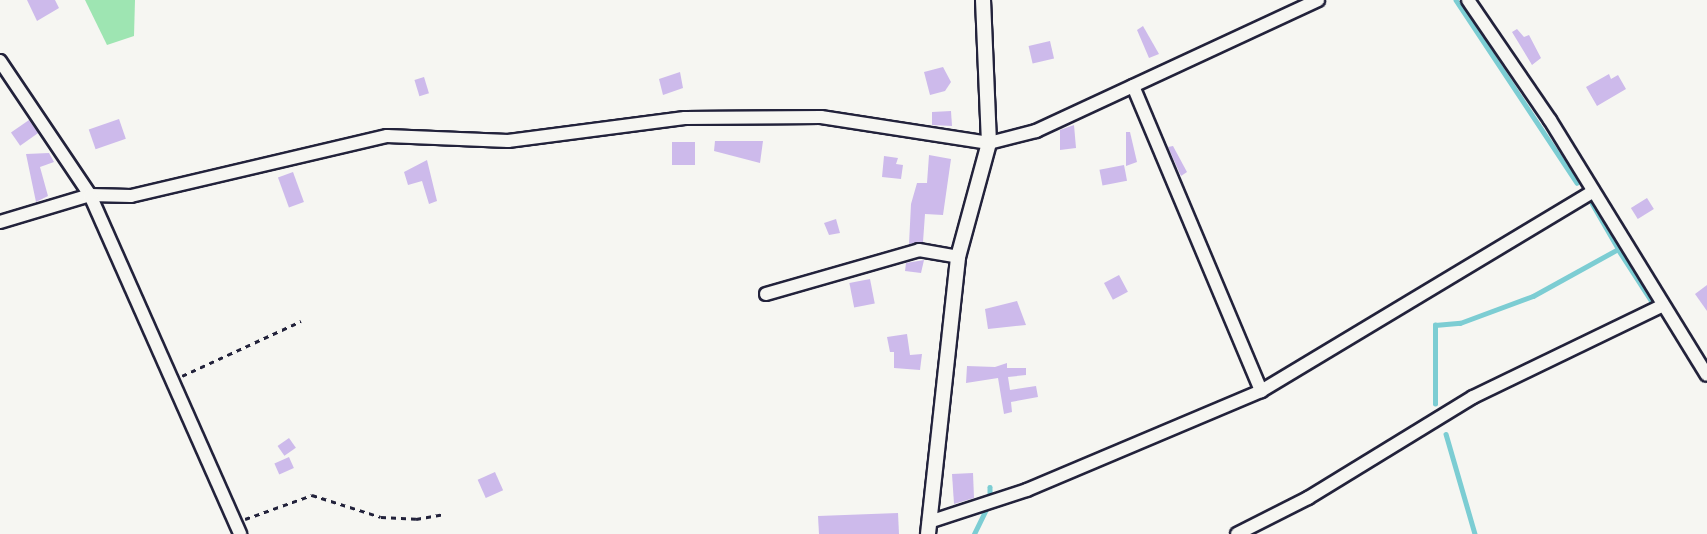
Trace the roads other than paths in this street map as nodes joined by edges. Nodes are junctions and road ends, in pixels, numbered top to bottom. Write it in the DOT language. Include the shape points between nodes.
graph roads {
  1 [pos="983,0"];
  2 [pos="1318,0"];
  3 [pos="1468,0"];
  4 [pos="0,61"];
  5 [pos="1133,86"];
  6 [pos="989,142"];
  7 [pos="1592,192"];
  8 [pos="90,195"];
  9 [pos="0,222"];
  10 [pos="958,257"];
  11 [pos="766,294"];
  12 [pos="1663,305"];
  13 [pos="1705,368"];
  14 [pos="1261,391"];
  15 [pos="929,528"];
  16 [pos="238,529"];
  17 [pos="1237,534"];
  1 -- 6 [label="street"];
  2 -- 5 [label="street"];
  3 -- 7 [label="street" via="1550,120"];
  4 -- 8 [label="street"];
  5 -- 6 [label="street" via="1036,131"];
  5 -- 14 [label="street"];
  6 -- 8 [label="street" via="821,117 685,118 508,141 387,135 131,197"];
  6 -- 10 [label="street"];
  7 -- 12 [label="street"];
  7 -- 14 [label="street"];
  8 -- 9 [label="street"];
  8 -- 16 [label="street"];
  10 -- 11 [label="street" via="919,250"];
  10 -- 15 [label="street"];
  12 -- 13 [label="street"];
  12 -- 17 [label="street" via="1473,397 1308,498"];
  14 -- 15 [label="street"];
}
